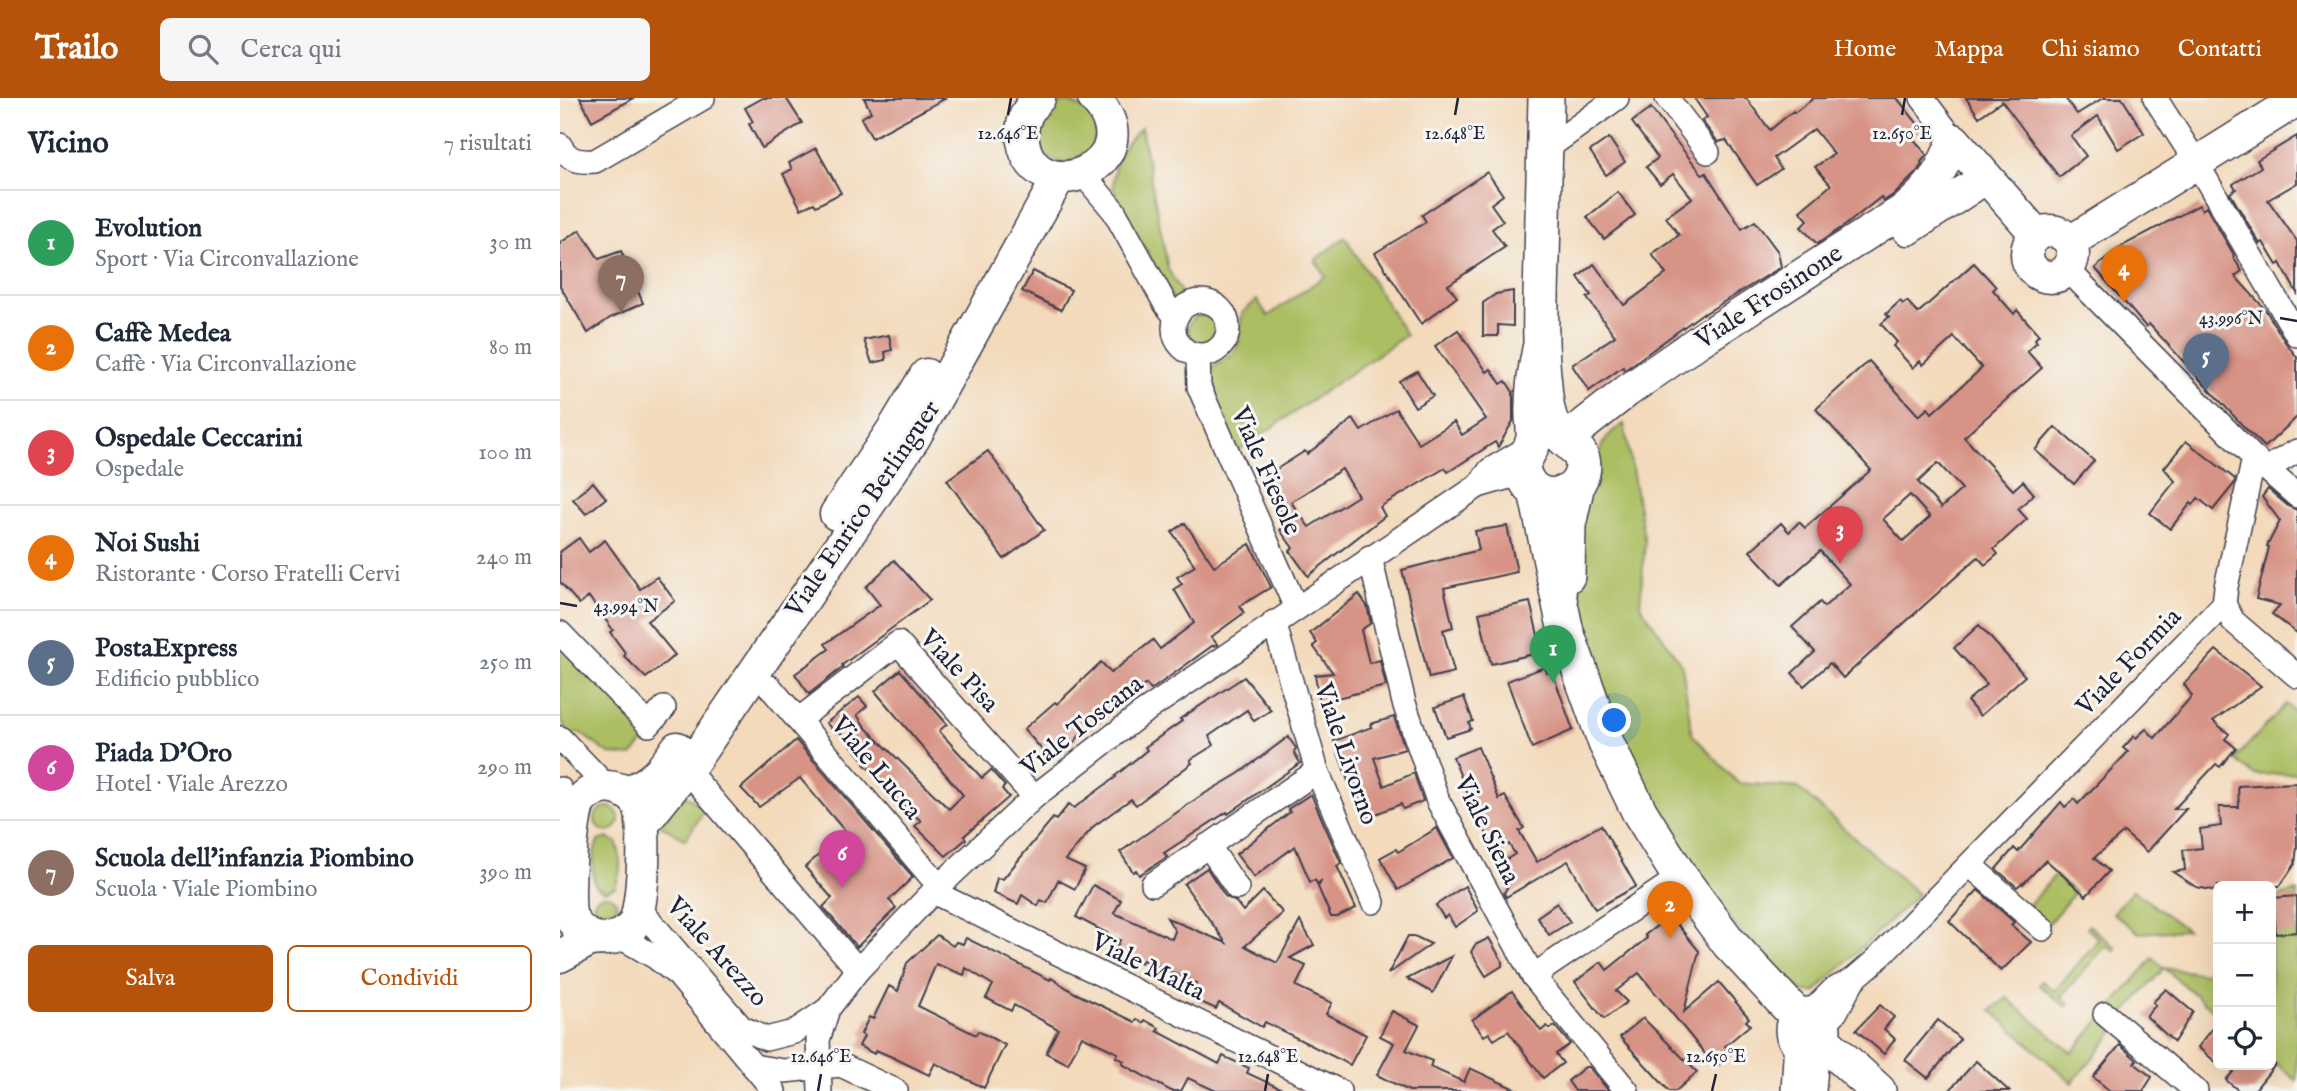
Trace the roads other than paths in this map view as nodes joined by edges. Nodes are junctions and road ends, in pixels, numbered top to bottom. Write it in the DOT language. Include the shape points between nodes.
graph roads {
  1 [pos="703,98"];
  2 [pos="1038,98"];
  3 [pos="1094,98"];
  4 [pos="1546,98"];
  5 [pos="1617,98"];
  6 [pos="1667,98"];
  7 [pos="1922,98"];
  8 [pos="2155,98"];
  9 [pos="2294,110"];
  10 [pos="1954,140"];
  11 [pos="560,145"];
  12 [pos="1545,150"];
  13 [pos="1708,152"];
  14 [pos="2196,162"];
  15 [pos="1060,173"];
  16 [pos="1985,178"];
  17 [pos="2037,235"];
  18 [pos="2068,255"];
  19 [pos="1176,317"];
  20 [pos="2297,335"];
  21 [pos="1539,349"];
  22 [pos="1198,355"];
  23 [pos="1531,446"];
  24 [pos="2297,451"];
  25 [pos="1575,462"];
  26 [pos="2260,463"];
  27 [pos="1478,486"];
  28 [pos="1531,486"];
  29 [pos="2297,496"];
  30 [pos="1370,557"];
  31 [pos="2224,604"];
  32 [pos="1296,608"];
  33 [pos="1274,622"];
  34 [pos="1566,632"];
  35 [pos="560,633"];
  36 [pos="2297,676"];
  37 [pos="770,687"];
  38 [pos="664,708"];
  39 [pos="798,720"];
  40 [pos="560,738"];
  41 [pos="687,770"];
  42 [pos="1317,771"];
  43 [pos="560,789"];
  44 [pos="616,789"];
  45 [pos="1034,797"];
  46 [pos="574,820"];
  47 [pos="643,824"];
  48 [pos="1208,845"];
  49 [pos="1970,866"];
  50 [pos="1680,877"];
  51 [pos="1153,884"];
  52 [pos="1237,888"];
  53 [pos="936,889"];
  54 [pos="1373,902"];
  55 [pos="565,903"];
  56 [pos="639,908"];
  57 [pos="2043,929"];
  58 [pos="609,937"];
  59 [pos="560,956"];
  60 [pos="858,970"];
  61 [pos="1533,976"];
  62 [pos="828,1009"];
  63 [pos="2105,1014"];
  64 [pos="1811,1030"];
  65 [pos="753,1066"];
  66 [pos="818,1068"];
  67 [pos="774,1091"];
  68 [pos="820,1091"];
  69 [pos="896,1091"];
  70 [pos="1339,1091"];
  71 [pos="1628,1091"];
  72 [pos="1793,1091"];
  73 [pos="1814,1091"];
  74 [pos="1878,1091"];
  75 [pos="2196,1091"];
  1 -- 11 [label="street" via="595,161 579,162 565,156"];
  2 -- 15 [label="main road" via="1024,118 1023,145 1029,158"];
  3 -- 15 [label="main road, Viale Enrico Berlinguer" via="1107,115 1109,148 1094,168"];
  4 -- 12 [label="main road"];
  5 -- 12 [label="street"];
  6 -- 13 [label="street"];
  7 -- 10 [label="street"];
  8 -- 14 [label="street"];
  9 -- 14 [label="main road"];
  10 -- 16 [label="main road"];
  10 -- 25 [label="main road, Viale Frosinone" via="1927,191 1907,208 1627,391"];
  12 -- 21 [label="main road"];
  14 -- 18 [label="main road"];
  14 -- 20 [label="street"];
  15 -- 19 [label="street" via="1114,211"];
  15 -- 41 [label="main road, Viale Enrico Berlinguer" via="914,438"];
  15 -- 44 [label="main road, Viale Enrico Berlinguer" via="942,346 894,428 664,766 644,786"];
  16 -- 17 [label="main road"];
  16 -- 25 [label="main road, Viale Frosinone" via="1812,294 1629,408"];
  17 -- 18 [label="main road" via="2059,233"];
  17 -- 18 [label="main road" via="2027,250 2033,270 2054,276"];
  18 -- 26 [label="street"];
  19 -- 22 [label="street" via="1177,341"];
  19 -- 22 [label="street" via="1186,305 1201,301 1215,305 1226,317 1222,344"];
  21 -- 23 [label="main road"];
  21 -- 25 [label="main road" via="1546,407"];
  22 -- 32 [label="street, Viale Fiesole" via="1199,387"];
  23 -- 25 [label="main road" via="1544,438 1559,437"];
  23 -- 27 [label="street, Viale Toscana" via="1490,470"];
  23 -- 28 [label="main road" via="1523,466"];
  24 -- 26 [label="street"];
  25 -- 28 [label="main road" via="1572,489 1558,495 1543,494"];
  25 -- 34 [label="main road" via="1568,526"];
  26 -- 29 [label="street"];
  26 -- 31 [label="street"];
  27 -- 28 [label="street, Viale Toscana" via="1509,477"];
  27 -- 30 [label="street, Viale Toscana"];
  28 -- 34 [label="main road"];
  30 -- 32 [label="street, Viale Toscana"];
  30 -- 61 [label="street, Viale Siena" via="1404,703 1438,801"];
  31 -- 36 [label="street" via="2233,621"];
  31 -- 49 [label="street, Viale Formia"];
  32 -- 33 [label="street, Viale Toscana"];
  33 -- 42 [label="street, Viale Livorno"];
  33 -- 45 [label="street, Viale Toscana" via="1141,714"];
  34 -- 50 [label="main road" via="1606,743 1639,811"];
  35 -- 38 [label="street" via="649,725"];
  37 -- 39 [label="street, Viale Lucca"];
  39 -- 45 [label="street, Viale Pisa" via="898,643"];
  39 -- 53 [label="street, Viale Lucca"];
  40 -- 44 [label="street"];
  41 -- 47 [label="main road, Viale Enrico Berlinguer"];
  41 -- 60 [label="street"];
  42 -- 48 [label="street"];
  42 -- 54 [label="street, Viale Livorno"];
  43 -- 46 [label="street"];
  44 -- 46 [label="main road, Viale Enrico Berlinguer" via="584,797"];
  44 -- 47 [label="main road" via="639,806"];
  45 -- 53 [label="street, Viale Toscana"];
  46 -- 55 [label="main road"];
  47 -- 56 [label="main road"];
  48 -- 51 [label="street"];
  48 -- 52 [label="street"];
  49 -- 57 [label="street"];
  49 -- 64 [label="street, Viale Formia" via="1854,979 1836,1012"];
  50 -- 61 [label="street"];
  50 -- 64 [label="main road" via="1729,943"];
  53 -- 60 [label="street, Viale Toscana"];
  53 -- 70 [label="street, Viale Malta"];
  55 -- 58 [label="main road" via="575,924 590,937"];
  56 -- 58 [label="main road" via="633,925"];
  56 -- 62 [label="street, Viale Arezzo" via="741,1027 765,1039 775,1037 794,1032"];
  58 -- 59 [label="main road" via="590,940"];
  58 -- 65 [label="street, Viale Arezzo" via="655,957 678,975"];
  60 -- 62 [label="street, Viale Toscana"];
  61 -- 71 [label="street, Viale Siena"];
  62 -- 66 [label="street, Viale Toscana" via="818,1040"];
  63 -- 75 [label="street"];
  64 -- 72 [label="street"];
  64 -- 73 [label="street"];
  64 -- 74 [label="main road"];
  65 -- 66 [label="street" via="784,1071"];
  65 -- 67 [label="street, Viale Arezzo"];
  66 -- 68 [label="street, Viale Toscana"];
  66 -- 69 [label="street" via="841,1065"];
}
